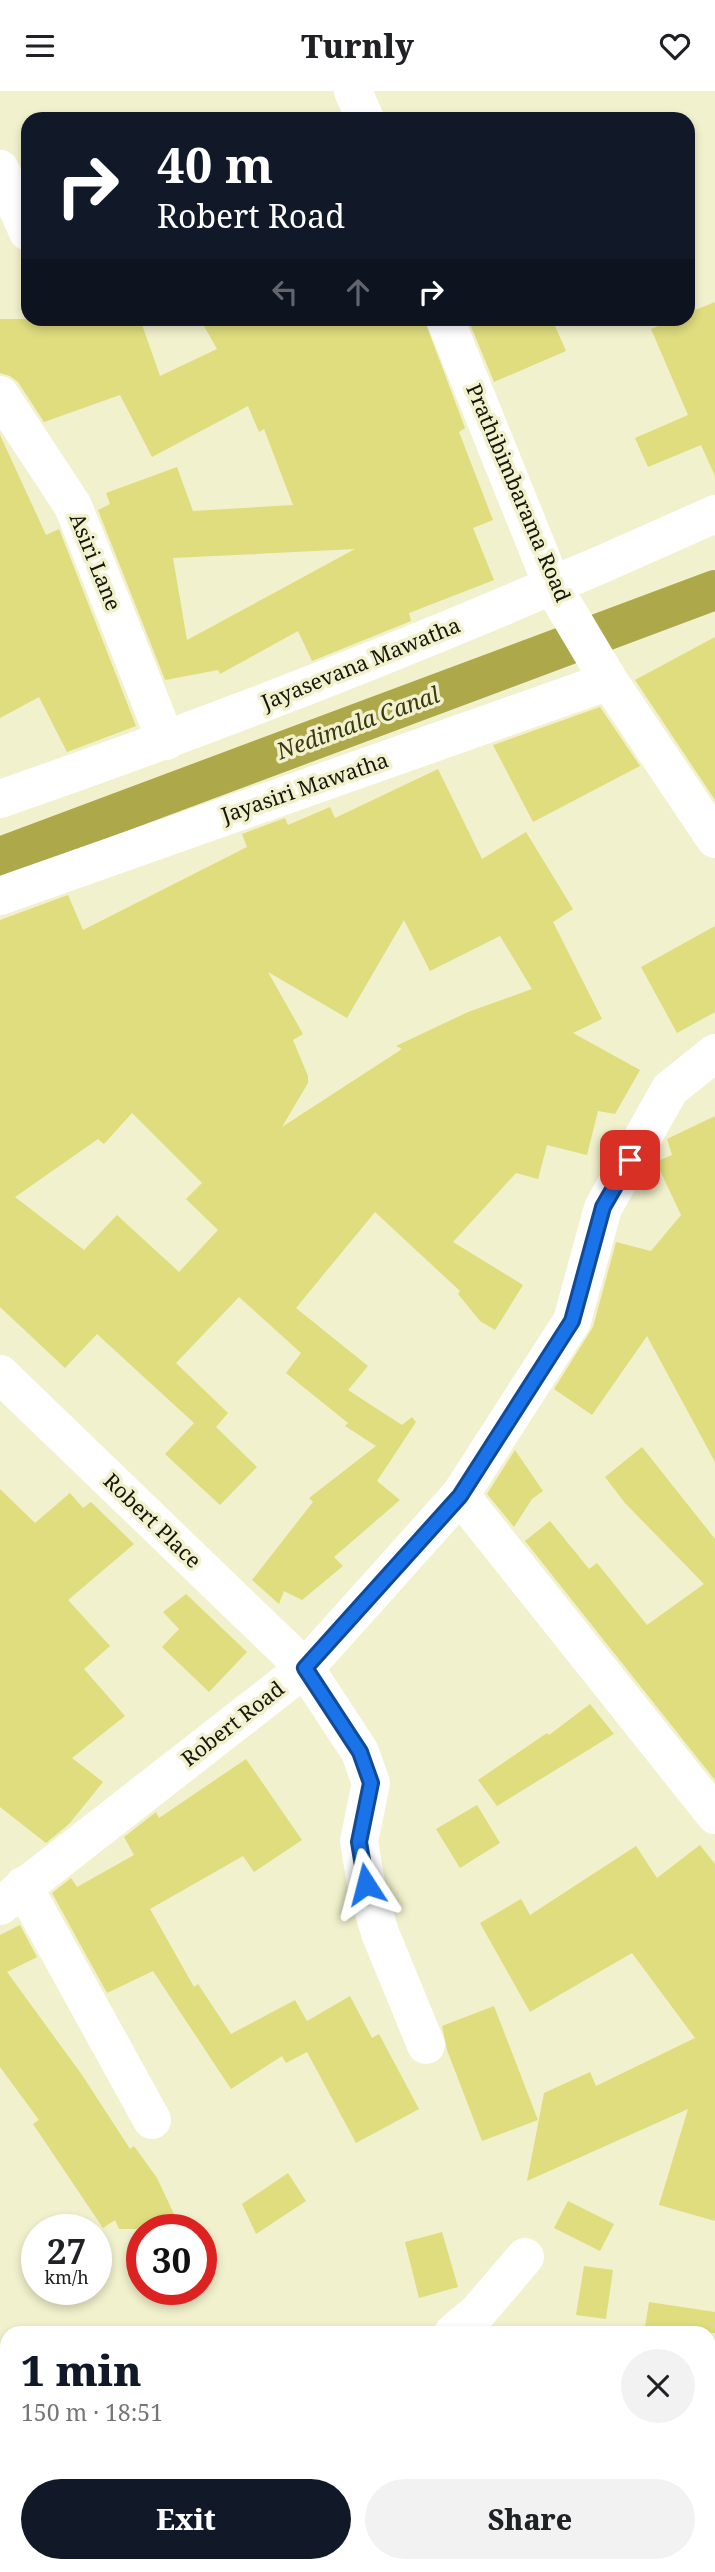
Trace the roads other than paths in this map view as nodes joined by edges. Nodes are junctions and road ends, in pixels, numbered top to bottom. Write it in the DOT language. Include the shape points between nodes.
graph roads {
  1 [pos="353,91"];
  2 [pos="362,112"];
  3 [pos="0,169"];
  4 [pos="21,216"];
  5 [pos="449,326"];
  6 [pos="0,395"];
  7 [pos="715,513"];
  8 [pos="560,597"];
  9 [pos="604,671"];
  10 [pos="166,741"];
  11 [pos="0,799"];
  12 [pos="715,839"];
  13 [pos="0,896"];
  14 [pos="715,1053"];
  15 [pos="0,1374"];
  16 [pos="460,1496"];
  17 [pos="305,1668"];
  18 [pos="715,1815"];
  19 [pos="12,1896"];
  20 [pos="426,2045"];
  21 [pos="152,2120"];
  22 [pos="525,2257"];
  23 [pos="461,2326"];
  1 -- 2 [label="street"];
  3 -- 4 [label="street"];
  5 -- 8 [label="street, Prathibimbarama Road"];
  6 -- 10 [label="street, Asiri Lane" via="73,506"];
  7 -- 8 [label="street, Jayasevana Mawatha"];
  8 -- 9 [label="street, Prathibimbarama Road"];
  8 -- 10 [label="street, Jayasevana Mawatha"];
  9 -- 12 [label="street, Prathibimbarama Road"];
  9 -- 13 [label="street, Jayasiri Mawatha"];
  10 -- 11 [label="street, Jayasevana Mawatha"];
  14 -- 16 [label="street, Robert Road" via="670,1089 603,1207 572,1321"];
  15 -- 17 [label="street, Robert Place"];
  16 -- 17 [label="street, Robert Road"];
  16 -- 18 [label="street"];
  17 -- 19 [label="street, Robert Road"];
  17 -- 20 [label="street, Robert Place" via="360,1752 371,1783 359,1842 366,1884 380,1933"];
  19 -- 21 [label="street"];
  22 -- 23 [label="street"];
}
